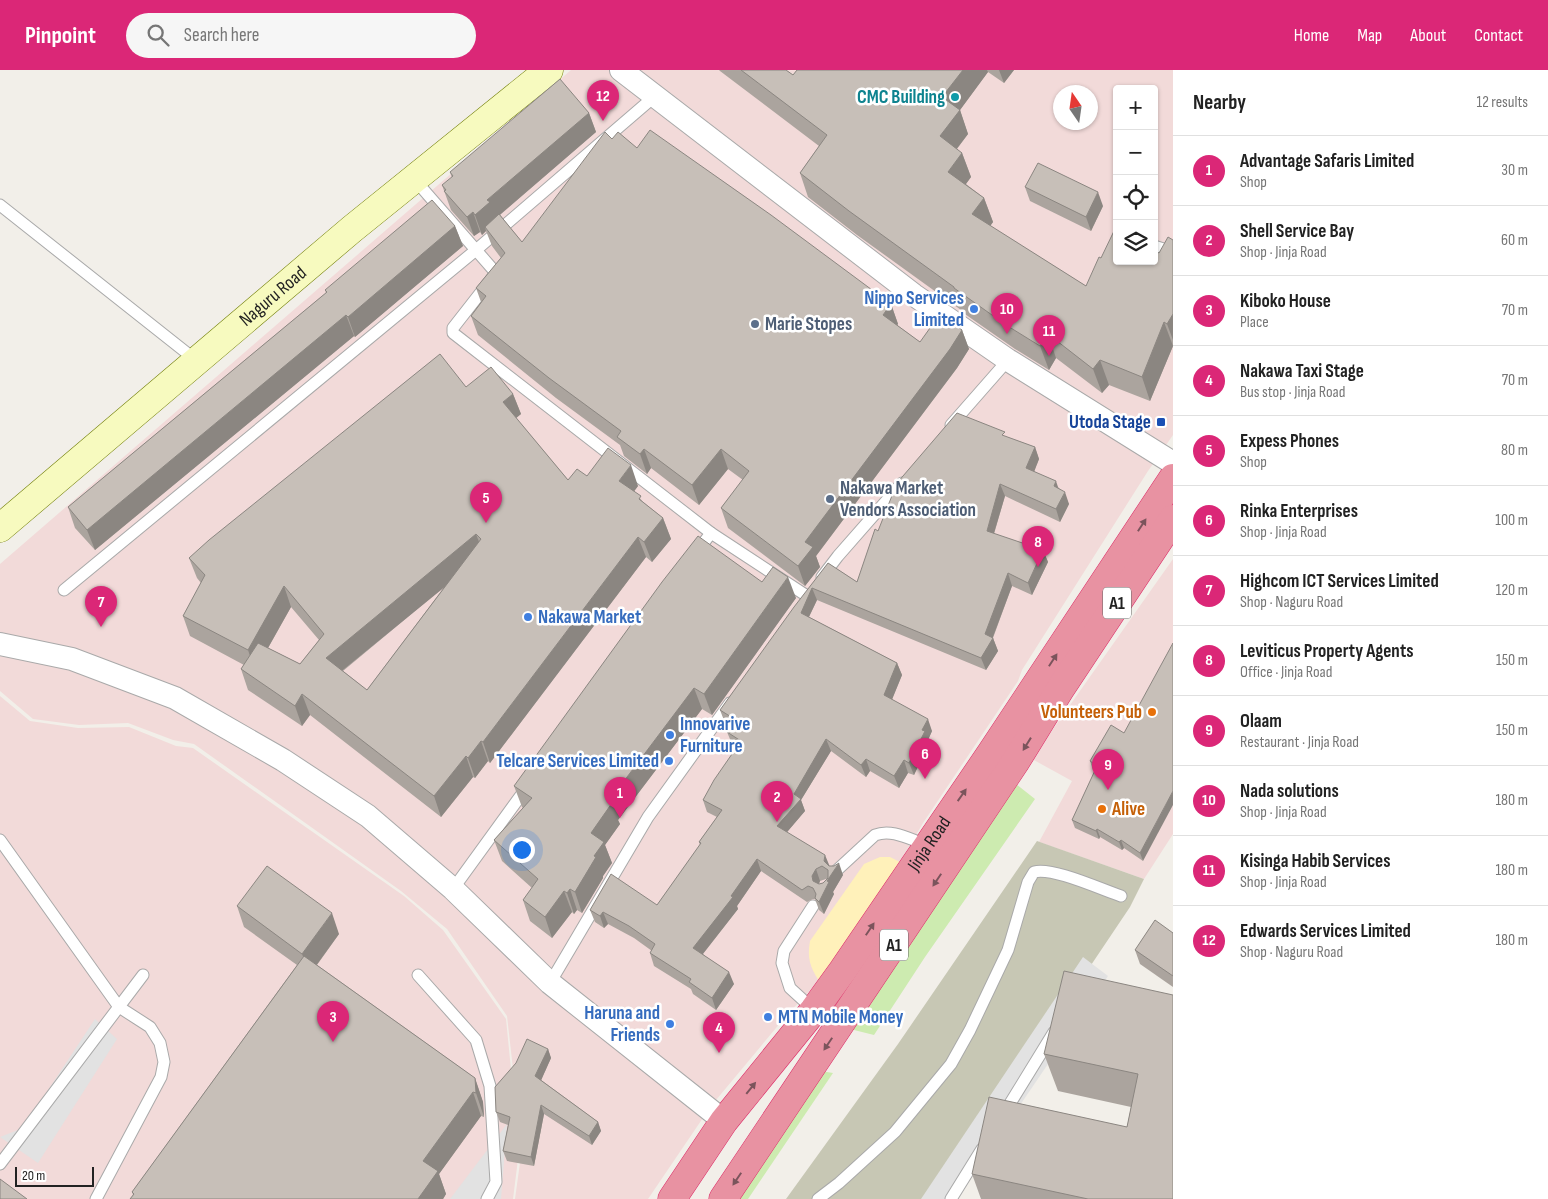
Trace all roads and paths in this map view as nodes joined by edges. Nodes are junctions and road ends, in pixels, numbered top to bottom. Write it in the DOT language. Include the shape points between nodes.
graph roads {
  1 [pos="549,70"];
  2 [pos="621,70"];
  3 [pos="655,96"];
  4 [pos="415,180"];
  5 [pos="0,205"];
  6 [pos="1158,247"];
  7 [pos="476,250"];
  8 [pos="1173,252"];
  9 [pos="1008,360"];
  10 [pos="197,361"];
  11 [pos="944,432"];
  12 [pos="1173,463"];
  13 [pos="911,472"];
  14 [pos="1173,478"];
  15 [pos="1173,519"];
  16 [pos="0,528"];
  17 [pos="711,533"];
  18 [pos="688,564"];
  19 [pos="64,590"];
  20 [pos="0,644"];
  21 [pos="734,696"];
  22 [pos="534,776"];
  23 [pos="0,840"];
  24 [pos="928,845"];
  25 [pos="836,871"];
  26 [pos="453,889"];
  27 [pos="1121,896"];
  28 [pos="813,906"];
  29 [pos="143,975"];
  30 [pos="418,975"];
  31 [pos="550,983"];
  32 [pos="119,1007"];
  33 [pos="814,1010"];
  34 [pos="1062,1019"];
  35 [pos="724,1121"];
  36 [pos="997,1125"];
  37 [pos="987,1142"];
  38 [pos="0,1164"];
  39 [pos="96,1199"];
  40 [pos="487,1199"];
  41 [pos="672,1199"];
  42 [pos="724,1199"];
  43 [pos="818,1199"];
  44 [pos="951,1199"];
  1 -- 4 [label="street, Naguru Road"];
  2 -- 3 [label="street"];
  3 -- 7 [label="lane"];
  3 -- 9 [label="street" via="914,295"];
  4 -- 7 [label="lane"];
  4 -- 10 [label="street, Naguru Road" via="352,229"];
  5 -- 10 [label="lane"];
  6 -- 8 [label="lane"];
  7 -- 17 [label="lane" via="496,272 453,328 453,333"];
  7 -- 19 [label="lane"];
  9 -- 11 [label="lane"];
  9 -- 12 [label="street"];
  10 -- 16 [label="street, Naguru Road"];
  13 -- 17 [label="lane" via="809,593"];
  24 -- 14 [label="highway, Jinja Road / A1, one-way"];
  15 -- 42 [label="highway, Jinja Road / A1, one-way" via="1066,680 1016,762"];
  17 -- 18 [label="lane"];
  20 -- 26 [label="street" via="72,659 175,698 283,760 368,816"];
  21 -- 31 [label="lane" via="648,817"];
  22 -- 26 [label="lane"];
  23 -- 32 [label="lane"];
  24 -- 25 [label="lane" via="882,832"];
  33 -- 24 [label="highway, Jinja Road / A1, one-way"];
  26 -- 31 [label="street"];
  27 -- 43 [label="lane" via="1053,872 1034,872 1028,882 1008,950 951,1064 895,1132"];
  28 -- 33 [label="lane" via="784,951 782,962 790,988"];
  29 -- 32 [label="lane"];
  30 -- 40 [label="lane" via="476,1040 490,1086 496,1182"];
  31 -- 35 [label="street"];
  32 -- 38 [label="lane"];
  32 -- 39 [label="lane" via="150,1026 160,1043 164,1062 161,1077"];
  35 -- 33 [label="highway, Jinja Road / A1, one-way"];
  34 -- 36 [label="lane"];
  35 -- 41 [label="highway, Jinja Road / A1"];
  37 -- 44 [label="lane"];
}
